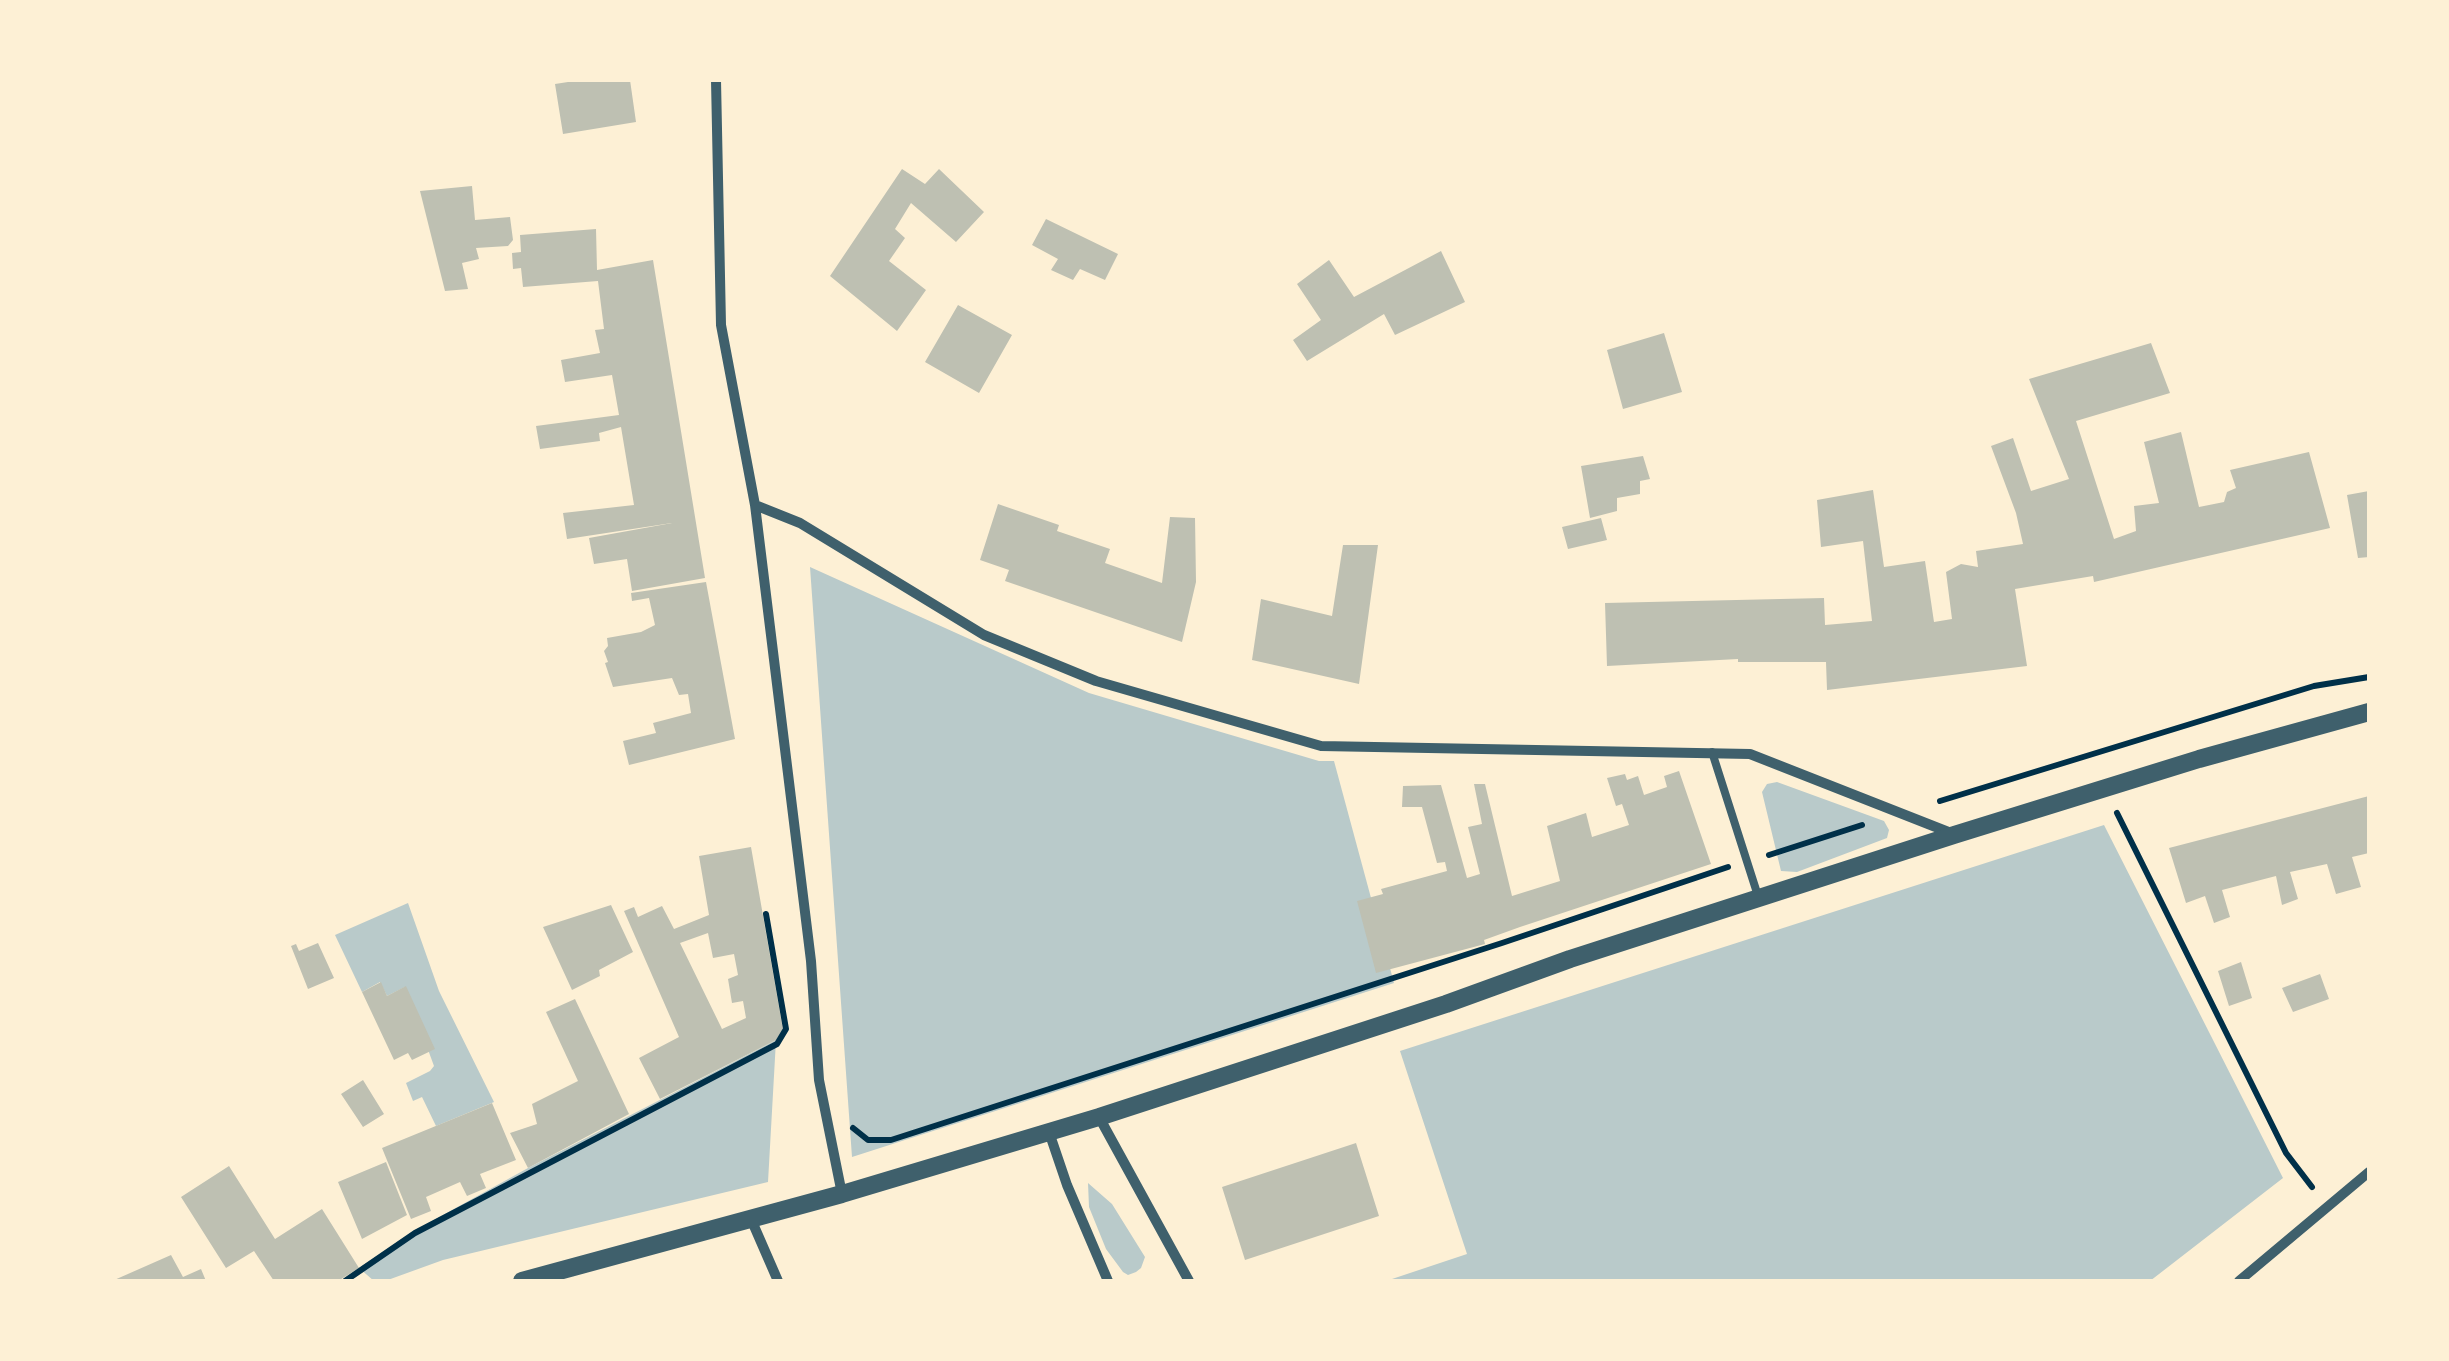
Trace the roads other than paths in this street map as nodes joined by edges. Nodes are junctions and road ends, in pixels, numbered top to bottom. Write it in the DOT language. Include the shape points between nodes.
graph roads {
  1 [pos="716,80"];
  2 [pos="755,505"];
  3 [pos="2369,712"];
  4 [pos="1712,752"];
  5 [pos="1954,835"];
  6 [pos="1758,898"];
  7 [pos="1099,1117"];
  8 [pos="1050,1132"];
  9 [pos="2369,1172"];
  10 [pos="842,1194"];
  11 [pos="751,1218"];
  12 [pos="522,1281"];
  13 [pos="778,1281"];
  14 [pos="1108,1281"];
  15 [pos="1188,1281"];
  16 [pos="2238,1281"];
  1 -- 2 [label="street" via="721,325"];
  2 -- 4 [label="street" via="800,523 984,635 1096,681 1321,746"];
  2 -- 10 [label="street" via="819,1080"];
  3 -- 5 [label="street"];
  4 -- 5 [label="street" via="1772,760"];
  4 -- 6 [label="lane"];
  5 -- 6 [label="street"];
  6 -- 7 [label="street"];
  7 -- 8 [label="street"];
  7 -- 15 [label="street"];
  8 -- 10 [label="street"];
  8 -- 14 [label="street"];
  9 -- 16 [label="street"];
  10 -- 11 [label="street"];
  11 -- 12 [label="street"];
  11 -- 13 [label="street"];
}
